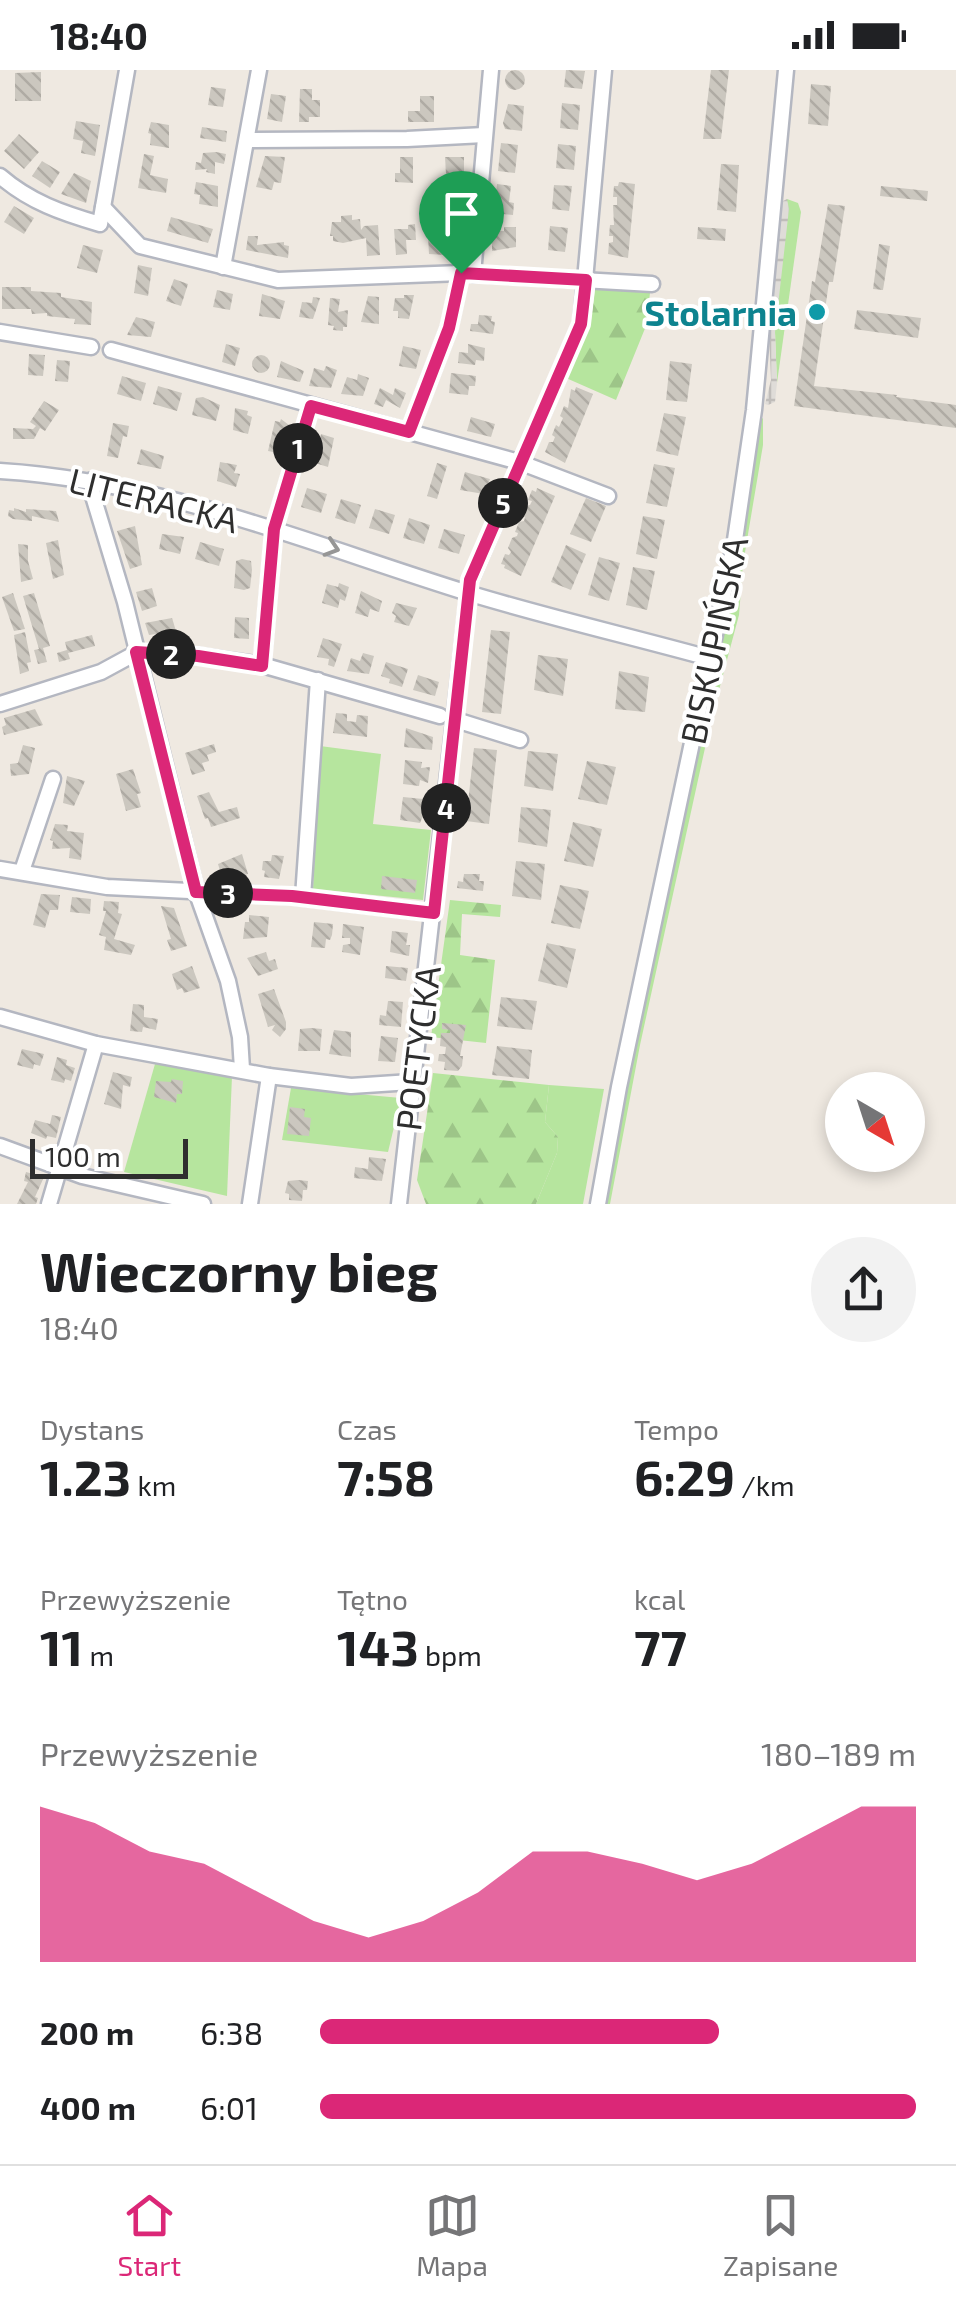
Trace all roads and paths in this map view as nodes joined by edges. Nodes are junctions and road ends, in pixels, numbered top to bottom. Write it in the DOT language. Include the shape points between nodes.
graph roads {
  1 [pos="127,70"];
  2 [pos="259,70"];
  3 [pos="491,70"];
  4 [pos="604,70"];
  5 [pos="786,70"];
  6 [pos="484,134"];
  7 [pos="248,140"];
  8 [pos="0,176"];
  9 [pos="103,207"];
  10 [pos="223,267"];
  11 [pos="467,273"];
  12 [pos="586,280"];
  13 [pos="652,284"];
  14 [pos="0,332"];
  15 [pos="91,347"];
  16 [pos="111,350"];
  17 [pos="311,406"];
  18 [pos="409,432"];
  19 [pos="519,462"];
  20 [pos="0,471"];
  21 [pos="92,480"];
  22 [pos="608,496"];
  23 [pos="274,529"];
  24 [pos="470,594"];
  25 [pos="136,652"];
  26 [pos="709,658"];
  27 [pos="262,666"];
  28 [pos="318,680"];
  29 [pos="0,704"];
  30 [pos="440,716"];
  31 [pos="456,720"];
  32 [pos="520,740"];
  33 [pos="53,779"];
  34 [pos="0,869"];
  35 [pos="22,871"];
  36 [pos="196,892"];
  37 [pos="302,898"];
  38 [pos="434,913"];
  39 [pos="0,1017"];
  40 [pos="96,1044"];
  41 [pos="242,1069"];
  42 [pos="269,1076"];
  43 [pos="411,1082"];
  44 [pos="0,1146"];
  45 [pos="59,1167"];
  46 [pos="48,1204"];
  47 [pos="203,1204"];
  48 [pos="250,1204"];
  49 [pos="399,1204"];
  50 [pos="598,1204"];
  1 -- 9 [label="street"];
  2 -- 7 [label="street"];
  3 -- 6 [label="street"];
  4 -- 12 [label="street, POETYCKA"];
  5 -- 26 [label="street, BISKUPIŃSKA" via="752,426"];
  6 -- 7 [label="street"];
  6 -- 11 [label="street"];
  7 -- 10 [label="street"];
  8 -- 9 [label="street" via="23,196 100,224"];
  9 -- 10 [label="street" via="140,246"];
  10 -- 11 [label="street" via="278,280"];
  11 -- 12 [label="street"];
  11 -- 18 [label="street"];
  12 -- 13 [label="street"];
  12 -- 19 [label="street, POETYCKA" via="581,324"];
  14 -- 15 [label="street"];
  16 -- 17 [label="street"];
  17 -- 18 [label="street"];
  17 -- 23 [label="street"];
  18 -- 19 [label="street"];
  19 -- 22 [label="street"];
  19 -- 24 [label="street, POETYCKA"];
  20 -- 21 [label="street, LITERACKA"];
  21 -- 23 [label="street, LITERACKA"];
  21 -- 25 [label="street"];
  23 -- 24 [label="street, LITERACKA, one-way"];
  23 -- 27 [label="street"];
  24 -- 26 [label="street, LITERACKA"];
  24 -- 31 [label="street, POETYCKA"];
  25 -- 27 [label="street"];
  25 -- 29 [label="street" via="101,672"];
  25 -- 36 [label="street"];
  26 -- 50 [label="street, BISKUPIŃSKA"];
  27 -- 28 [label="street"];
  28 -- 30 [label="street"];
  28 -- 37 [label="street"];
  31 -- 32 [label="street"];
  31 -- 38 [label="street, POETYCKA"];
  33 -- 35 [label="street"];
  34 -- 35 [label="street"];
  35 -- 36 [label="street" via="107,888"];
  36 -- 37 [label="street"];
  36 -- 41 [label="street" via="228,981"];
  37 -- 38 [label="street"];
  38 -- 43 [label="street, POETYCKA"];
  39 -- 40 [label="street"];
  40 -- 41 [label="street"];
  40 -- 45 [label="street"];
  41 -- 42 [label="street"];
  42 -- 43 [label="street" via="352,1086"];
  42 -- 48 [label="street"];
  43 -- 49 [label="street, POETYCKA"];
  44 -- 45 [label="street"];
  45 -- 46 [label="street"];
  45 -- 47 [label="street"];
}
